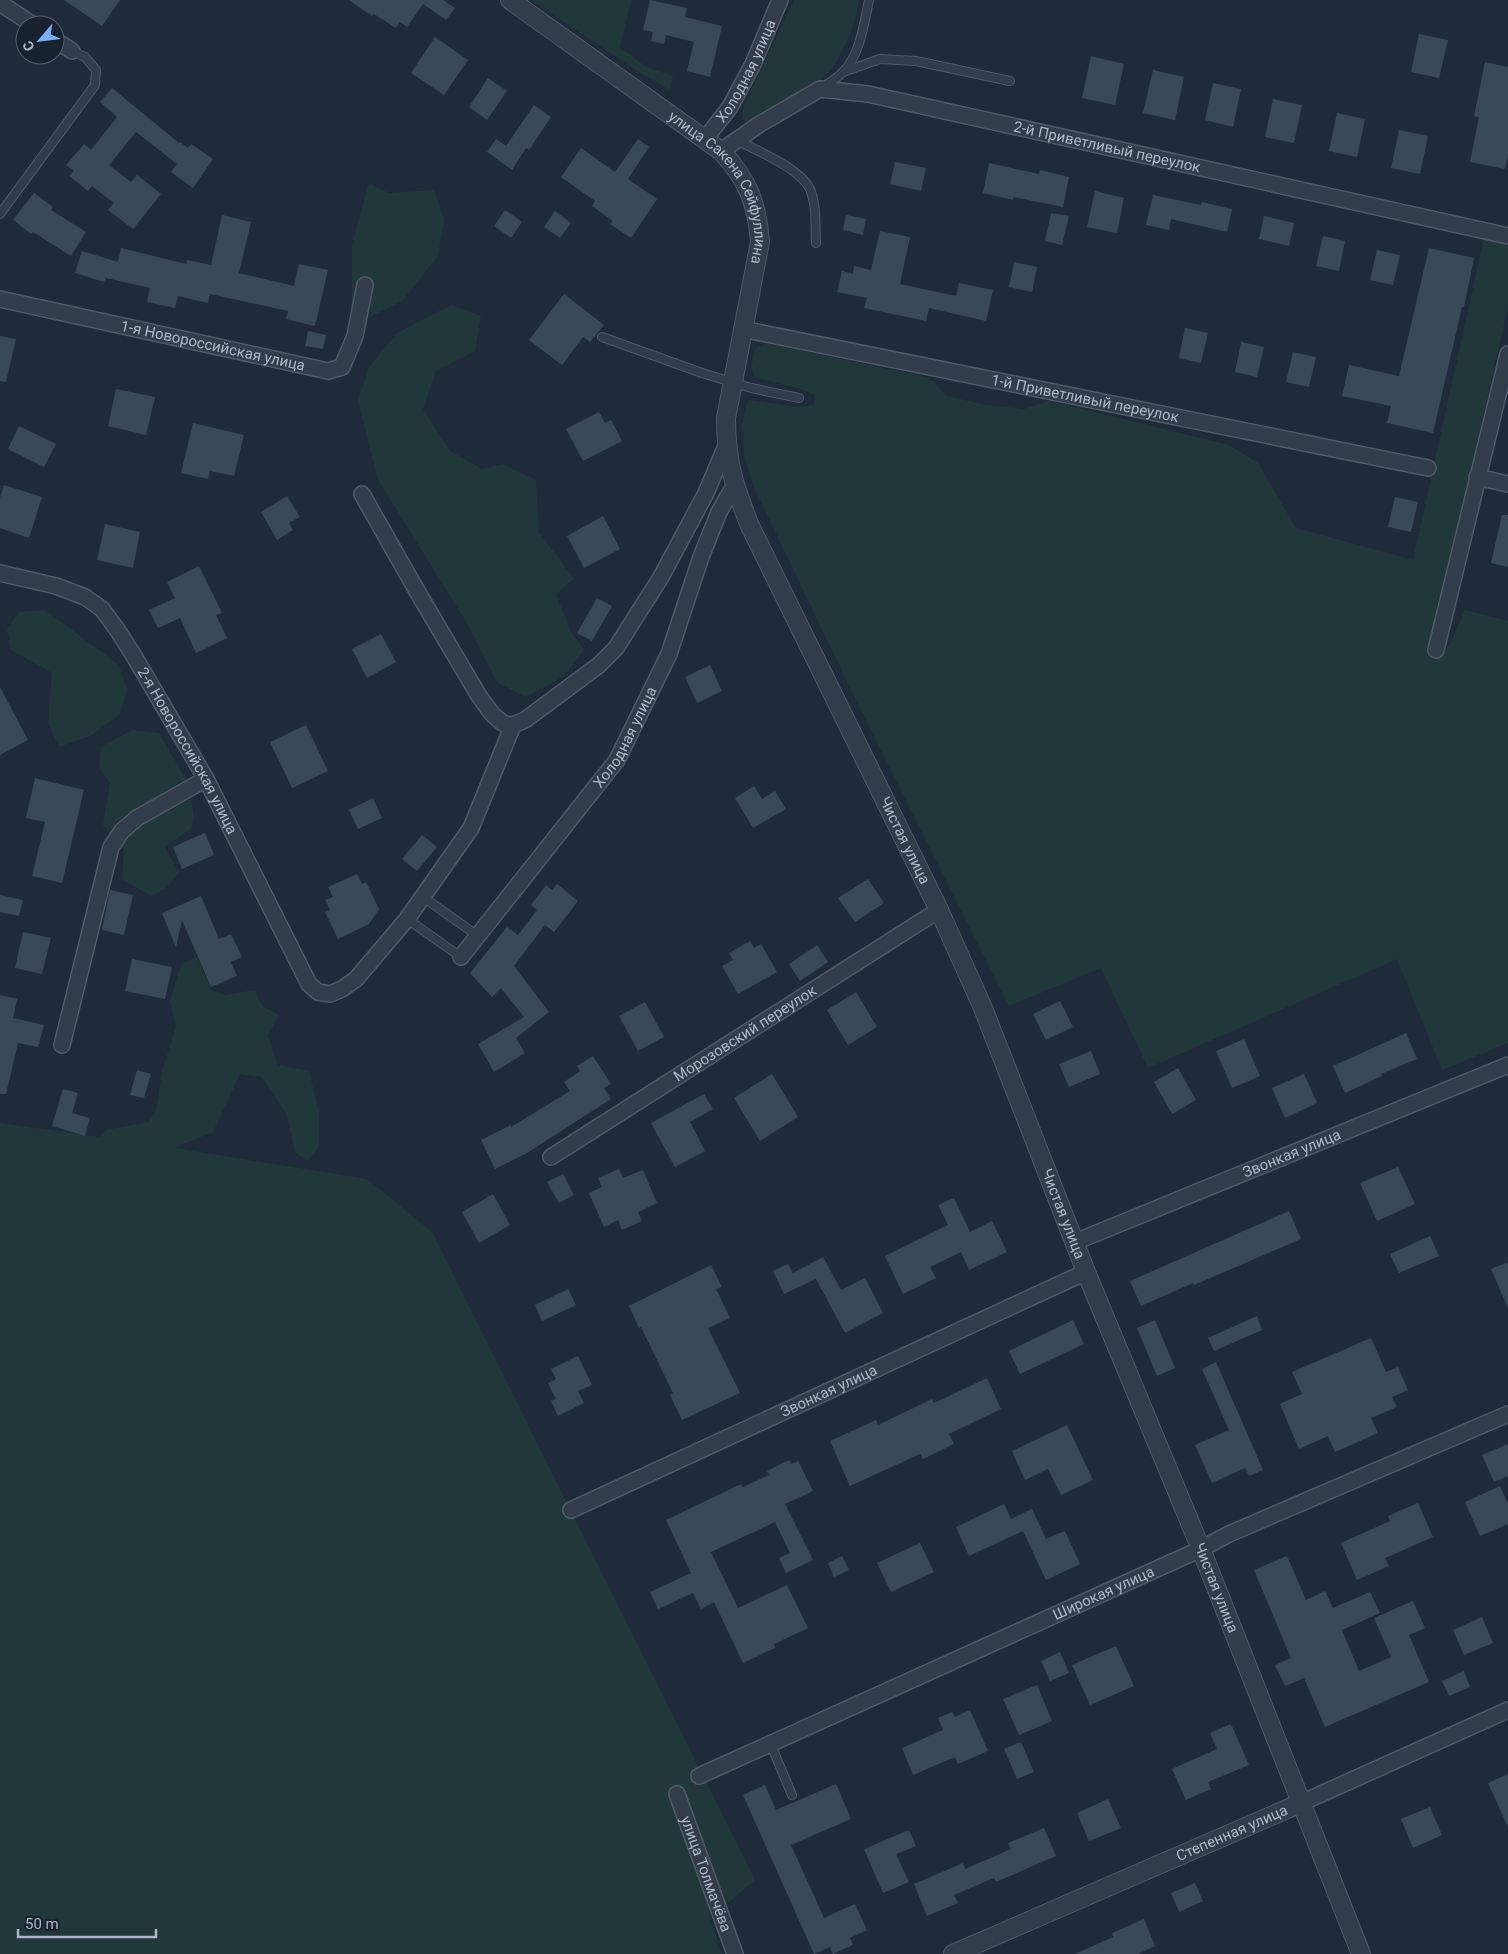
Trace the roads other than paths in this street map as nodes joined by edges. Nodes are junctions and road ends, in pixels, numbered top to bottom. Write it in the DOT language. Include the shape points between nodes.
graph roads {
  1 [pos="510,0"];
  2 [pos="780,0"];
  3 [pos="869,0"];
  4 [pos="0,3"];
  5 [pos="18,15"];
  6 [pos="65,46"];
  7 [pos="72,51"];
  8 [pos="843,72"];
  9 [pos="1010,81"];
  10 [pos="820,89"];
  11 [pos="705,139"];
  12 [pos="736,140"];
  13 [pos="721,151"];
  14 [pos="0,214"];
  15 [pos="1508,236"];
  16 [pos="816,242"];
  17 [pos="364,285"];
  18 [pos="0,299"];
  19 [pos="742,329"];
  20 [pos="602,337"];
  21 [pos="1508,354"];
  22 [pos="732,382"];
  23 [pos="799,398"];
  24 [pos="726,446"];
  25 [pos="1428,468"];
  26 [pos="1477,477"];
  27 [pos="1508,484"];
  28 [pos="734,486"];
  29 [pos="362,494"];
  30 [pos="0,572"];
  31 [pos="1436,650"];
  32 [pos="513,726"];
  33 [pos="206,779"];
  34 [pos="422,897"];
  35 [pos="939,910"];
  36 [pos="407,920"];
  37 [pos="478,936"];
  38 [pos="461,957"];
  39 [pos="62,1044"];
  40 [pos="1508,1065"];
  41 [pos="551,1157"];
  42 [pos="1075,1242"];
  43 [pos="1086,1272"];
  44 [pos="1508,1414"];
  45 [pos="571,1510"];
  46 [pos="1201,1549"];
  47 [pos="1508,1710"];
  48 [pos="771,1745"];
  49 [pos="699,1776"];
  50 [pos="677,1794"];
  51 [pos="792,1795"];
  52 [pos="1302,1803"];
  53 [pos="735,1954"];
  54 [pos="953,1954"];
  55 [pos="1360,1954"];
  1 -- 11 [label="street, улица Сакена Сейфуллина"];
  2 -- 11 [label="street, Холодная улица" via="753,64 730,107"];
  3 -- 8 [label="lane" via="861,37"];
  4 -- 5 [label="street"];
  6 -- 7 [label="street"];
  7 -- 14 [label="lane" via="85,57 96,70 95,85"];
  8 -- 9 [label="lane" via="880,60 916,61"];
  8 -- 10 [label="lane"];
  10 -- 12 [label="street"];
  10 -- 15 [label="street, 2-й Приветливый переулок" via="868,94"];
  11 -- 13 [label="street, улица Сакена Сейфуллина"];
  12 -- 13 [label="street"];
  12 -- 16 [label="lane" via="798,174 809,188 815,209"];
  13 -- 19 [label="street, улица Сакена Сейфуллина" via="750,190 758,217 760,242"];
  17 -- 18 [label="street, 1-я Новороссийская улица" via="356,336 342,366 328,371"];
  19 -- 22 [label="street, улица Сакена Сейфуллина"];
  19 -- 25 [label="street, 1-й Приветливый переулок"];
  20 -- 22 [label="lane"];
  21 -- 26 [label="street"];
  22 -- 23 [label="lane"];
  22 -- 24 [label="street, улица Сакена Сейфуллина" via="726,418"];
  24 -- 28 [label="street, улица Сакена Сейфуллина"];
  24 -- 32 [label="street" via="706,493 661,577 616,648 599,665"];
  26 -- 27 [label="street"];
  26 -- 31 [label="street"];
  28 -- 35 [label="street, Чистая улица" via="750,526"];
  28 -- 37 [label="street, Холодная улица" via="719,512 701,557 669,654 617,760"];
  29 -- 32 [label="street" via="479,696 493,715 504,724"];
  30 -- 33 [label="street, 2-я Новороссийская улица" via="56,586 85,597 102,609 134,656"];
  32 -- 34 [label="street" via="471,828"];
  33 -- 36 [label="street, 2-я Новороссийская улица" via="308,984 318,992 330,994 356,979"];
  33 -- 39 [label="street" via="138,818 122,831 111,847"];
  34 -- 36 [label="street"];
  34 -- 37 [label="lane"];
  35 -- 41 [label="street, Морозовский переулок"];
  35 -- 42 [label="street, Чистая улица" via="982,1008"];
  36 -- 38 [label="lane"];
  37 -- 38 [label="street, Холодная улица"];
  40 -- 42 [label="street, Звонкая улица"];
  42 -- 43 [label="street, Чистая улица"];
  43 -- 45 [label="street, Звонкая улица"];
  43 -- 46 [label="street, Чистая улица"];
  44 -- 46 [label="street, Широкая улица"];
  46 -- 48 [label="street, Широкая улица"];
  46 -- 52 [label="street, Чистая улица"];
  47 -- 52 [label="street, Степенная улица"];
  48 -- 49 [label="street, Широкая улица"];
  48 -- 51 [label="lane"];
  50 -- 53 [label="street, улица Толмачёва"];
  52 -- 54 [label="street, Степенная улица"];
  52 -- 55 [label="street, Чистая улица"];
}
